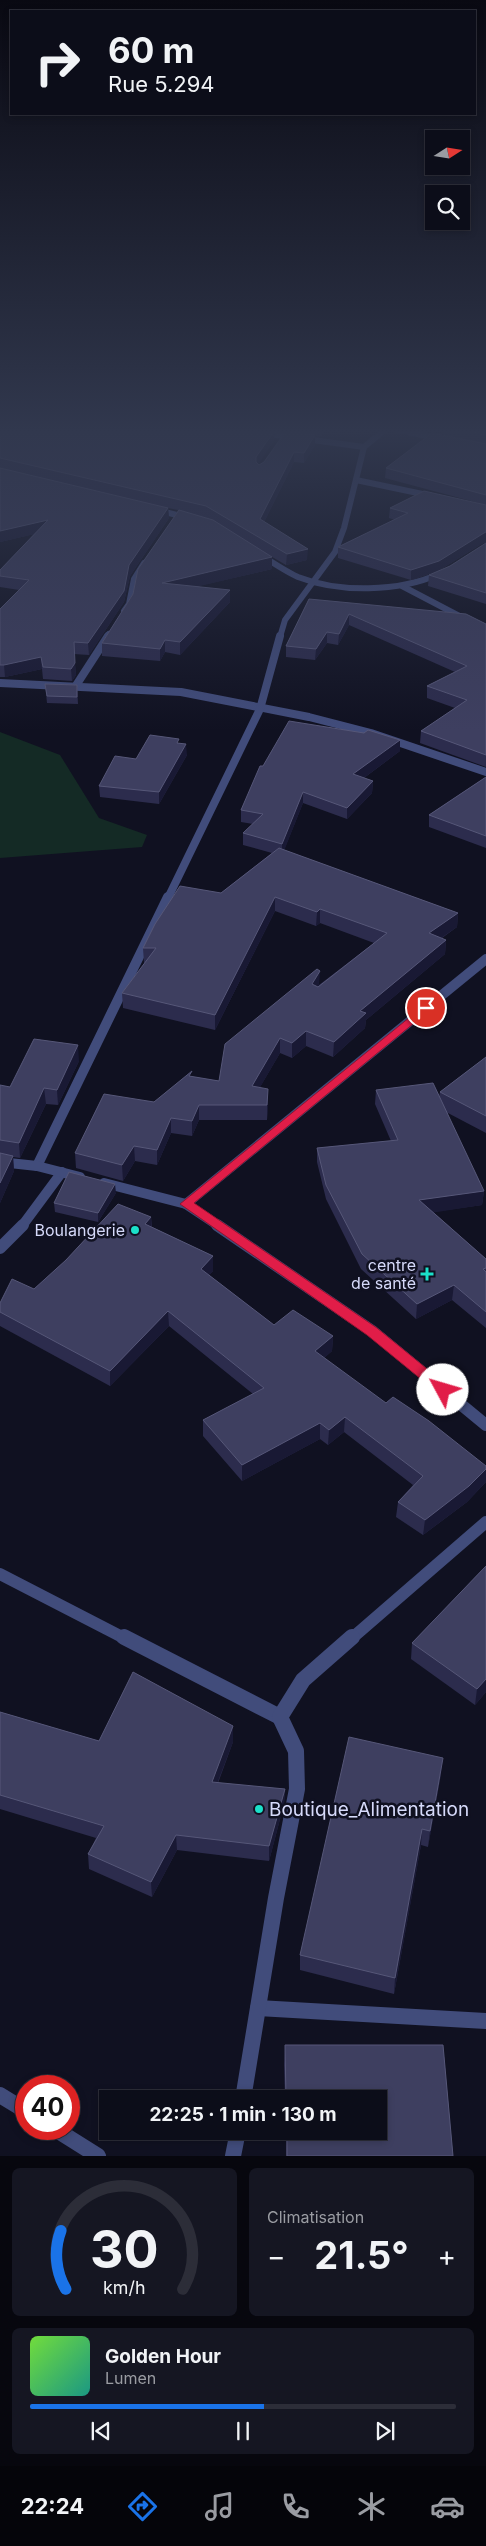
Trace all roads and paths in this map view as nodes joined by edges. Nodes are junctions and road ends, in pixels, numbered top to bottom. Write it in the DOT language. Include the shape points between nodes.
graph roads {
  1 [pos="343,530"];
  2 [pos="256,552"];
  3 [pos="150,555"];
  4 [pos="444,571"];
  5 [pos="312,581"];
  6 [pos="402,586"];
  7 [pos="118,620"];
  8 [pos="113,629"];
  9 [pos="486,630"];
  10 [pos="0,683"];
  11 [pos="75,687"];
  12 [pos="260,708"];
  13 [pos="486,772"];
  14 [pos="486,959"];
  15 [pos="0,1162"];
  16 [pos="37,1166"];
  17 [pos="62,1172"];
  18 [pos="186,1204"];
  19 [pos="0,1248"];
  20 [pos="486,1425"];
  21 [pos="486,1522"];
  22 [pos="0,1574"];
  23 [pos="280,1717"];
  24 [pos="258,2008"];
  25 [pos="486,2021"];
  26 [pos="244,2090"];
  27 [pos="0,2095"];
  28 [pos="15,2104"];
  29 [pos="73,2140"];
  30 [pos="236,2140"];
  31 [pos="98,2156"];
  32 [pos="233,2156"];
  1 -- 5 [label="street" via="335,552"];
  2 -- 5 [label="street" via="289,573"];
  3 -- 7 [label="street" via="134,579 129,604"];
  4 -- 6 [label="street" via="428,581"];
  5 -- 6 [label="street" via="370,587"];
  5 -- 12 [label="street" via="286,620"];
  6 -- 9 [label="street"];
  8 -- 11 [label="street"];
  10 -- 11 [label="street"];
  11 -- 12 [label="street" via="181,692"];
  12 -- 13 [label="street" via="371,733"];
  12 -- 16 [label="street"];
  14 -- 18 [label="street"];
  15 -- 16 [label="street"];
  16 -- 17 [label="street"];
  17 -- 18 [label="street"];
  17 -- 19 [label="street" via="19,1231"];
  18 -- 20 [label="street" via="372,1331"];
  21 -- 23 [label="street" via="303,1680"];
  22 -- 23 [label="street"];
  23 -- 24 [label="street" via="296,1751 297,1789"];
  24 -- 25 [label="street"];
  24 -- 26 [label="street"];
  27 -- 28 [label="street"];
  29 -- 31 [label="street"];
  30 -- 32 [label="street"];
}
